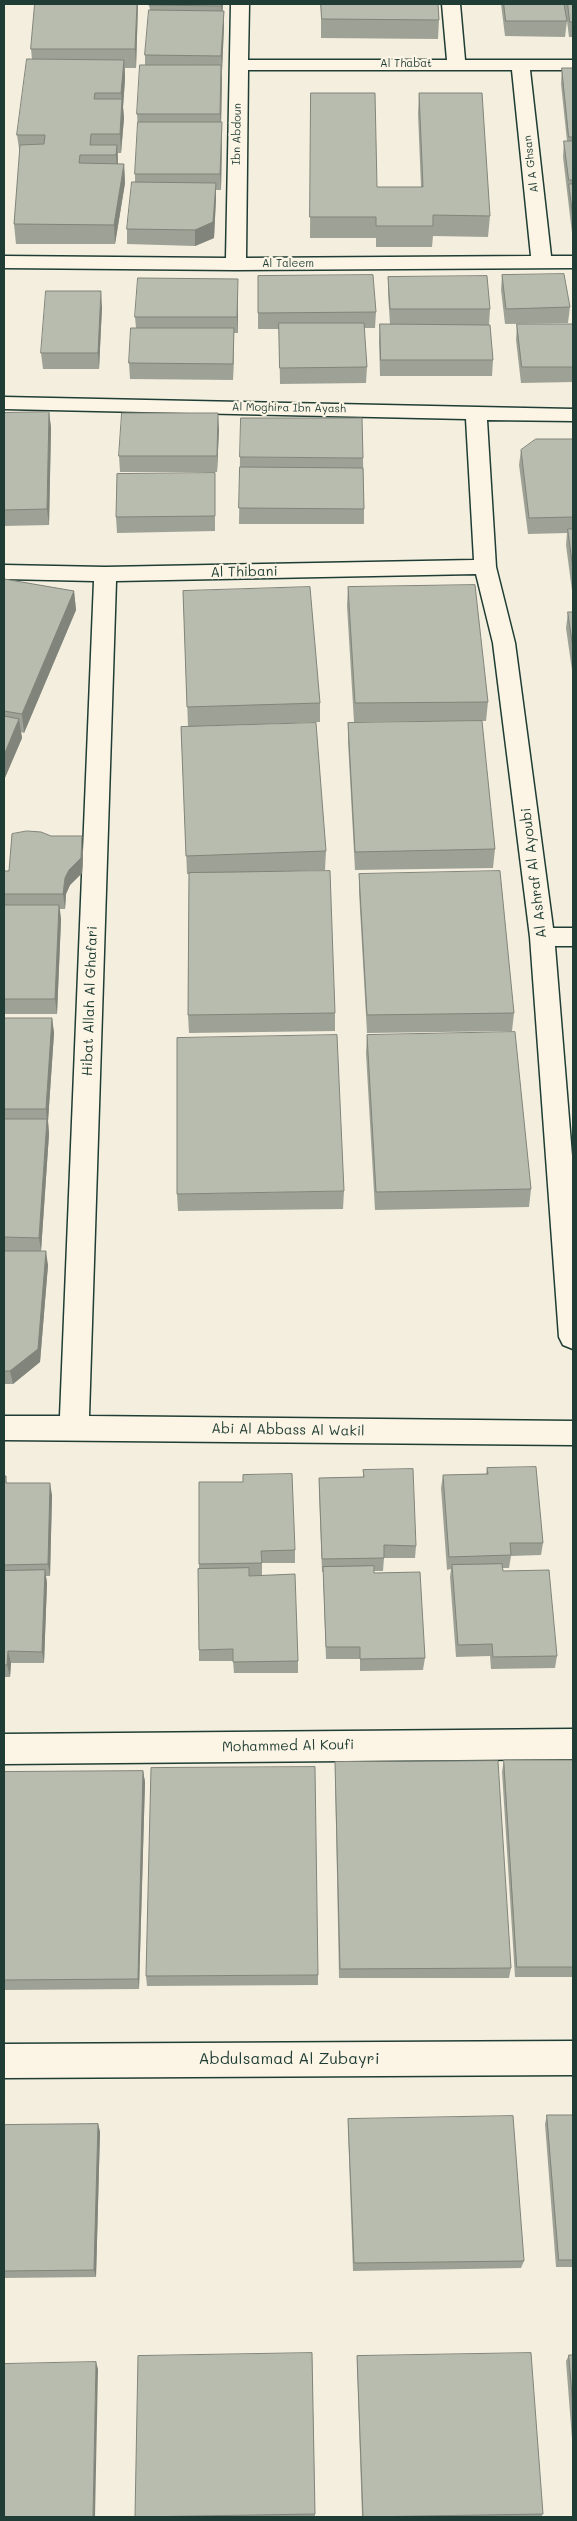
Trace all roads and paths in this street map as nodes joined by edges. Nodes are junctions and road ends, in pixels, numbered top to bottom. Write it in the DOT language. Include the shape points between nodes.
graph roads {
  1 [pos="240,4"];
  2 [pos="451,4"];
  3 [pos="456,64"];
  4 [pos="238,65"];
  5 [pos="520,65"];
  6 [pos="573,65"];
  7 [pos="4,262"];
  8 [pos="573,262"];
  9 [pos="542,263"];
  10 [pos="236,264"];
  11 [pos="4,403"];
  12 [pos="476,412"];
  13 [pos="573,415"];
  14 [pos="484,567"];
  15 [pos="4,572"];
  16 [pos="105,574"];
  17 [pos="542,937"];
  18 [pos="573,937"];
  19 [pos="573,1336"];
  20 [pos="4,1428"];
  21 [pos="74,1428"];
  22 [pos="573,1433"];
  23 [pos="573,1744"];
  24 [pos="4,1749"];
  25 [pos="573,2058"];
  26 [pos="4,2061"];
  1 -- 4 [label="street, Ibn Abdoun"];
  2 -- 3 [label="street"];
  3 -- 4 [label="street, Al Thabat"];
  3 -- 5 [label="street, Al Thabat"];
  4 -- 10 [label="street, Ibn Abdoun"];
  5 -- 6 [label="street, Al Thabat"];
  5 -- 9 [label="street, Al A Ghsan"];
  7 -- 10 [label="street, Al Taleem"];
  8 -- 9 [label="street, Al Taleem"];
  9 -- 10 [label="street, Al Taleem"];
  11 -- 12 [label="street, Al Moghira Ibn Ayash"];
  12 -- 13 [label="street, Al Moghira Ibn Ayash"];
  12 -- 14 [label="street, Al Ashraf Al Ayoubi"];
  14 -- 16 [label="street, Al Thibani"];
  14 -- 17 [label="street, Al Ashraf Al Ayoubi" via="504,643"];
  15 -- 16 [label="street, Al Thibani"];
  16 -- 21 [label="street, Hibat Allah Al Ghafari"];
  17 -- 18 [label="street"];
  17 -- 19 [label="street, Al Ashraf Al Ayoubi"];
  20 -- 21 [label="street, Abi Al Abbass Al Wakil"];
  21 -- 22 [label="street, Abi Al Abbass Al Wakil"];
  23 -- 24 [label="street, Mohammed Al Koufi"];
  25 -- 26 [label="street, Abdulsamad Al Zubayri"];
}
